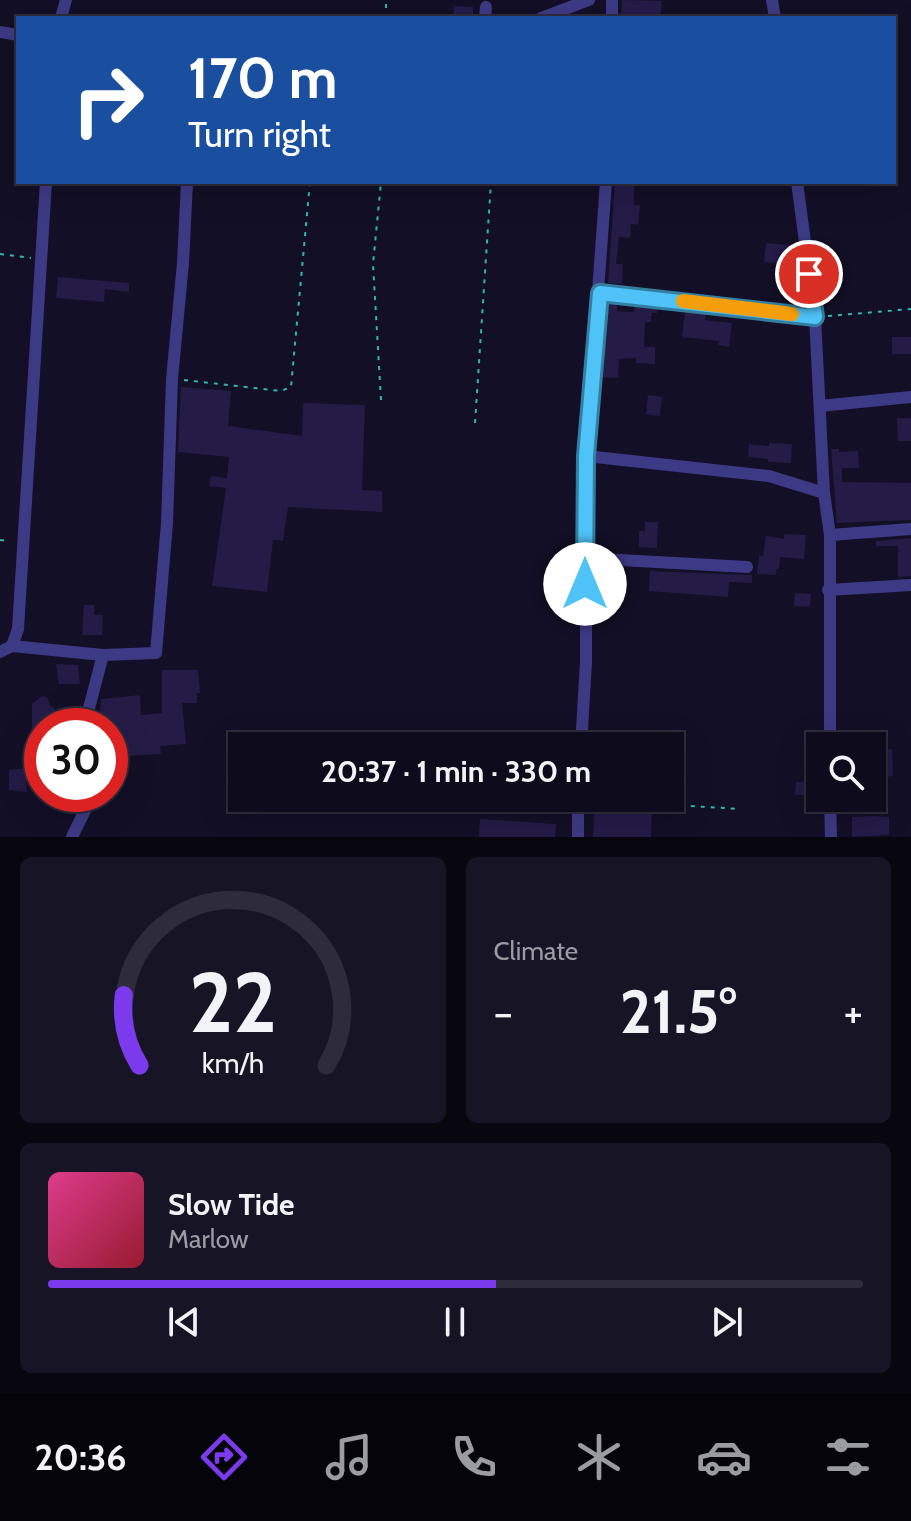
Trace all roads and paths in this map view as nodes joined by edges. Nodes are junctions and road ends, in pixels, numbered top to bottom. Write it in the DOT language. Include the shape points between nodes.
graph roads {
  1 [pos="589,0"];
  2 [pos="546,16"];
  3 [pos="46,184"];
  4 [pos="187,184"];
  5 [pos="310,184"];
  6 [pos="381,184"];
  7 [pos="491,184"];
  8 [pos="606,184"];
  9 [pos="797,184"];
  10 [pos="0,254"];
  11 [pos="40,259"];
  12 [pos="600,293"];
  13 [pos="911,309"];
  14 [pos="815,317"];
  15 [pos="172,379"];
  16 [pos="911,397"];
  17 [pos="381,400"];
  18 [pos="820,406"];
  19 [pos="475,423"];
  20 [pos="586,456"];
  21 [pos="824,493"];
  22 [pos="911,529"];
  23 [pos="830,535"];
  24 [pos="584,558"];
  25 [pos="747,567"];
  26 [pos="911,585"];
  27 [pos="828,590"];
  28 [pos="6,649"];
  29 [pos="103,655"];
  30 [pos="89,708"];
  31 [pos="582,732"];
  32 [pos="830,732"];
  33 [pos="684,806"];
  34 [pos="740,809"];
  35 [pos="84,812"];
  36 [pos="578,812"];
  37 [pos="830,812"];
  38 [pos="72,837"];
  39 [pos="578,837"];
  40 [pos="831,837"];
  1 -- 2 [label="street"];
  3 -- 11 [label="street"];
  4 -- 15 [label="street"];
  5 -- 15 [label="path" via="291,387 281,391"];
  6 -- 17 [label="path" via="373,264"];
  7 -- 19 [label="path"];
  8 -- 12 [label="street"];
  9 -- 14 [label="street"];
  10 -- 11 [label="path"];
  11 -- 28 [label="street" via="18,629"];
  12 -- 14 [label="street"];
  12 -- 20 [label="street"];
  13 -- 14 [label="path"];
  14 -- 18 [label="street"];
  15 -- 29 [label="street" via="156,653"];
  16 -- 18 [label="street"];
  18 -- 21 [label="street"];
  20 -- 21 [label="street" via="769,476"];
  20 -- 24 [label="street"];
  21 -- 23 [label="street"];
  22 -- 23 [label="street"];
  23 -- 27 [label="street"];
  24 -- 25 [label="street"];
  24 -- 31 [label="street"];
  26 -- 27 [label="street"];
  27 -- 32 [label="street"];
  28 -- 29 [label="street"];
  29 -- 30 [label="street"];
  33 -- 34 [label="path"];
  35 -- 38 [label="street"];
  36 -- 39 [label="street"];
  37 -- 40 [label="street"];
}
